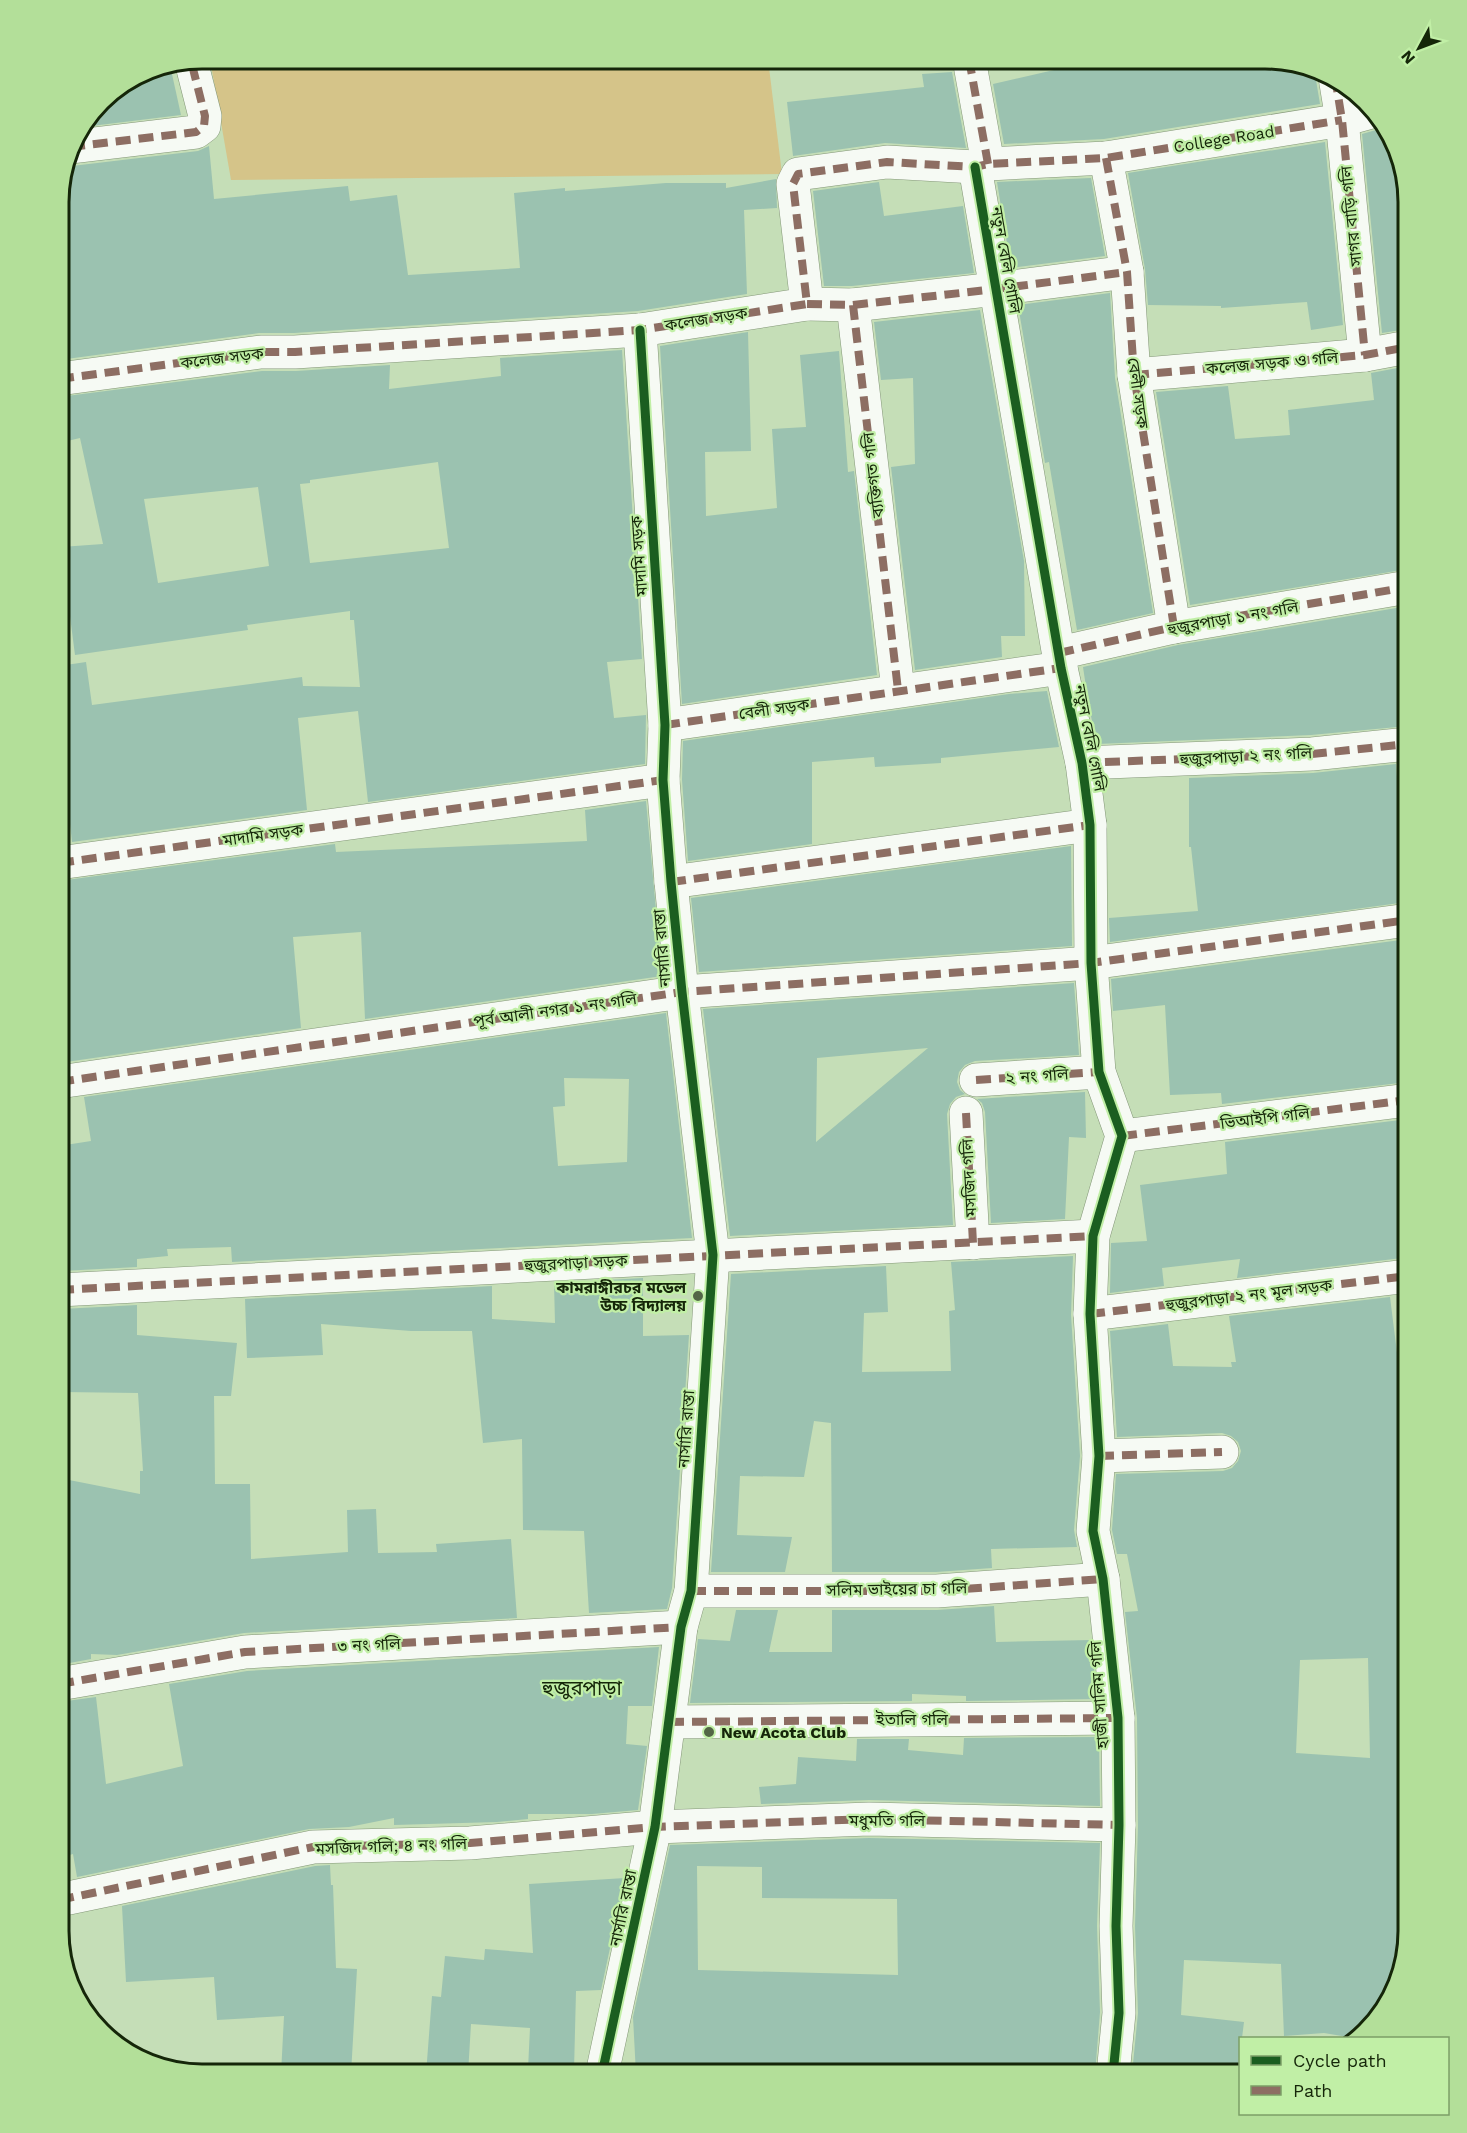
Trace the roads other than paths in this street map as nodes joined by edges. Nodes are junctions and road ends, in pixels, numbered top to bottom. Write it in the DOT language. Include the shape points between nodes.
graph roads {
  1 [pos="193,69"];
  2 [pos="970,69"];
  3 [pos="1346,96"];
  4 [pos="1357,116"];
  5 [pos="82,145"];
  6 [pos="1106,158"];
  7 [pos="982,166"];
  8 [pos="1127,272"];
  9 [pos="996,289"];
  10 [pos="807,304"];
  11 [pos="853,305"];
  12 [pos="640,330"];
  13 [pos="1398,349"];
  14 [pos="1365,355"];
  15 [pos="1134,375"];
  16 [pos="69,378"];
  17 [pos="1398,589"];
  18 [pos="1174,627"];
  19 [pos="1060,660"];
  20 [pos="898,690"];
  21 [pos="665,725"];
  22 [pos="1398,745"];
  23 [pos="1082,763"];
  24 [pos="663,780"];
  25 [pos="1090,825"];
  26 [pos="69,862"];
  27 [pos="671,882"];
  28 [pos="1398,921"];
  29 [pos="1091,963"];
  30 [pos="682,992"];
  31 [pos="1099,1072"];
  32 [pos="976,1080"];
  33 [pos="69,1081"];
  34 [pos="1398,1101"];
  35 [pos="966,1113"];
  36 [pos="1122,1136"];
  37 [pos="1093,1236"];
  38 [pos="973,1243"];
  39 [pos="713,1255"];
  40 [pos="1398,1277"];
  41 [pos="69,1289"];
  42 [pos="1090,1314"];
  43 [pos="1222,1452"];
  44 [pos="1099,1456"];
  45 [pos="1104,1579"];
  46 [pos="691,1591"];
  47 [pos="681,1626"];
  48 [pos="69,1682"];
  49 [pos="1118,1718"];
  50 [pos="669,1722"];
  51 [pos="1119,1825"];
  52 [pos="655,1827"];
  53 [pos="69,1898"];
  54 [pos="604,2064"];
  55 [pos="1114,2064"];
  1 -- 5 [label="street" via="204,116 204,126 196,132"];
  2 -- 7 [label="street, নতুন বেলি গোলি"];
  3 -- 4 [label="street, সাগর বাড়ি গলি"];
  4 -- 6 [label="street, College Road"];
  4 -- 14 [label="street, সাগর বাড়ি গলি"];
  6 -- 7 [label="street"];
  6 -- 8 [label="street, বেলী সড়ক"];
  7 -- 9 [label="street, নতুন বেলি গোলি"];
  7 -- 10 [label="street" via="887,162 798,174 793,184"];
  8 -- 9 [label="street"];
  8 -- 15 [label="street, বেলী সড়ক"];
  9 -- 11 [label="street"];
  9 -- 19 [label="street, নতুন বেলি গোলি"];
  10 -- 11 [label="street"];
  10 -- 12 [label="street, কলেজ সড়ক"];
  11 -- 20 [label="street, ব্যক্তিগত গলি"];
  12 -- 16 [label="street, কলেজ সড়ক" via="261,352"];
  12 -- 21 [label="street, মাদামি সড়ক"];
  13 -- 14 [label="street, কলেজ সড়ক ও গলি"];
  14 -- 15 [label="street, কলেজ সড়ক ও গলি"];
  15 -- 18 [label="street, বেলী সড়ক"];
  17 -- 18 [label="street, হুজুরপাড়া ১ নং গলি"];
  18 -- 19 [label="street, হুজুরপাড়া ১ নং গলি"];
  19 -- 20 [label="street, বেলী সড়ক"];
  19 -- 23 [label="street, নতুন বেলি গোলি"];
  20 -- 21 [label="street, বেলী সড়ক"];
  21 -- 24 [label="street, মাদামি সড়ক"];
  22 -- 23 [label="street, হুজুরপাড়া ২ নং গলি" via="1312,754"];
  23 -- 25 [label="street, নতুন বেলি গোলি"];
  24 -- 26 [label="street, মাদামি সড়ক"];
  24 -- 27 [label="street, নার্সারি রাস্তা"];
  25 -- 27 [label="street"];
  25 -- 29 [label="street, নতুন বেলি গোলি"];
  27 -- 30 [label="street, নার্সারি রাস্তা"];
  28 -- 29 [label="street"];
  29 -- 30 [label="street, পূর্ব আলী নগর ১ নং গলি"];
  29 -- 31 [label="street, নতুন বেলি গোলি"];
  30 -- 33 [label="street, পূর্ব আলী নগর ১ নং গলি"];
  30 -- 39 [label="street, নার্সারি রাস্তা"];
  31 -- 32 [label="street, ২ নং গলি"];
  31 -- 36 [label="street, নতুন বেলি গোলি"];
  34 -- 36 [label="street, ভিআইপি গলি"];
  35 -- 38 [label="street, মসজিদ গলি"];
  36 -- 37 [label="street"];
  37 -- 38 [label="street, হুজুরপাড়া সড়ক"];
  37 -- 42 [label="street"];
  38 -- 39 [label="street, হুজুরপাড়া সড়ক"];
  39 -- 41 [label="street, হুজুরপাড়া সড়ক"];
  39 -- 46 [label="street, নার্সারি রাস্তা"];
  40 -- 42 [label="street, হুজুরপাড়া ২ নং মূল সড়ক"];
  42 -- 44 [label="street, হাজী সালিম গলি"];
  43 -- 44 [label="street"];
  44 -- 45 [label="street, হাজী সালিম গলি" via="1093,1531"];
  45 -- 46 [label="street, সলিম ভাইয়ের চা গলি" via="937,1591"];
  45 -- 49 [label="street, হাজী সালিম গলি"];
  46 -- 47 [label="street, নার্সারি রাস্তা"];
  47 -- 48 [label="street, ৩ নং গলি" via="245,1652"];
  47 -- 50 [label="street, নার্সারি রাস্তা"];
  49 -- 50 [label="street, ইতালি গলি"];
  49 -- 51 [label="street, হাজী সালিম গলি"];
  50 -- 52 [label="street, নার্সারি রাস্তা"];
  51 -- 52 [label="street, মধুমতি গলি" via="869,1819"];
  51 -- 55 [label="street, হাজী সালিম গলি" via="1119,2013"];
  52 -- 53 [label="street, মসজিদ গলি; ৪ নং গলি" via="470,1843 313,1848"];
  52 -- 54 [label="street, নার্সারি রাস্তা"];
}
